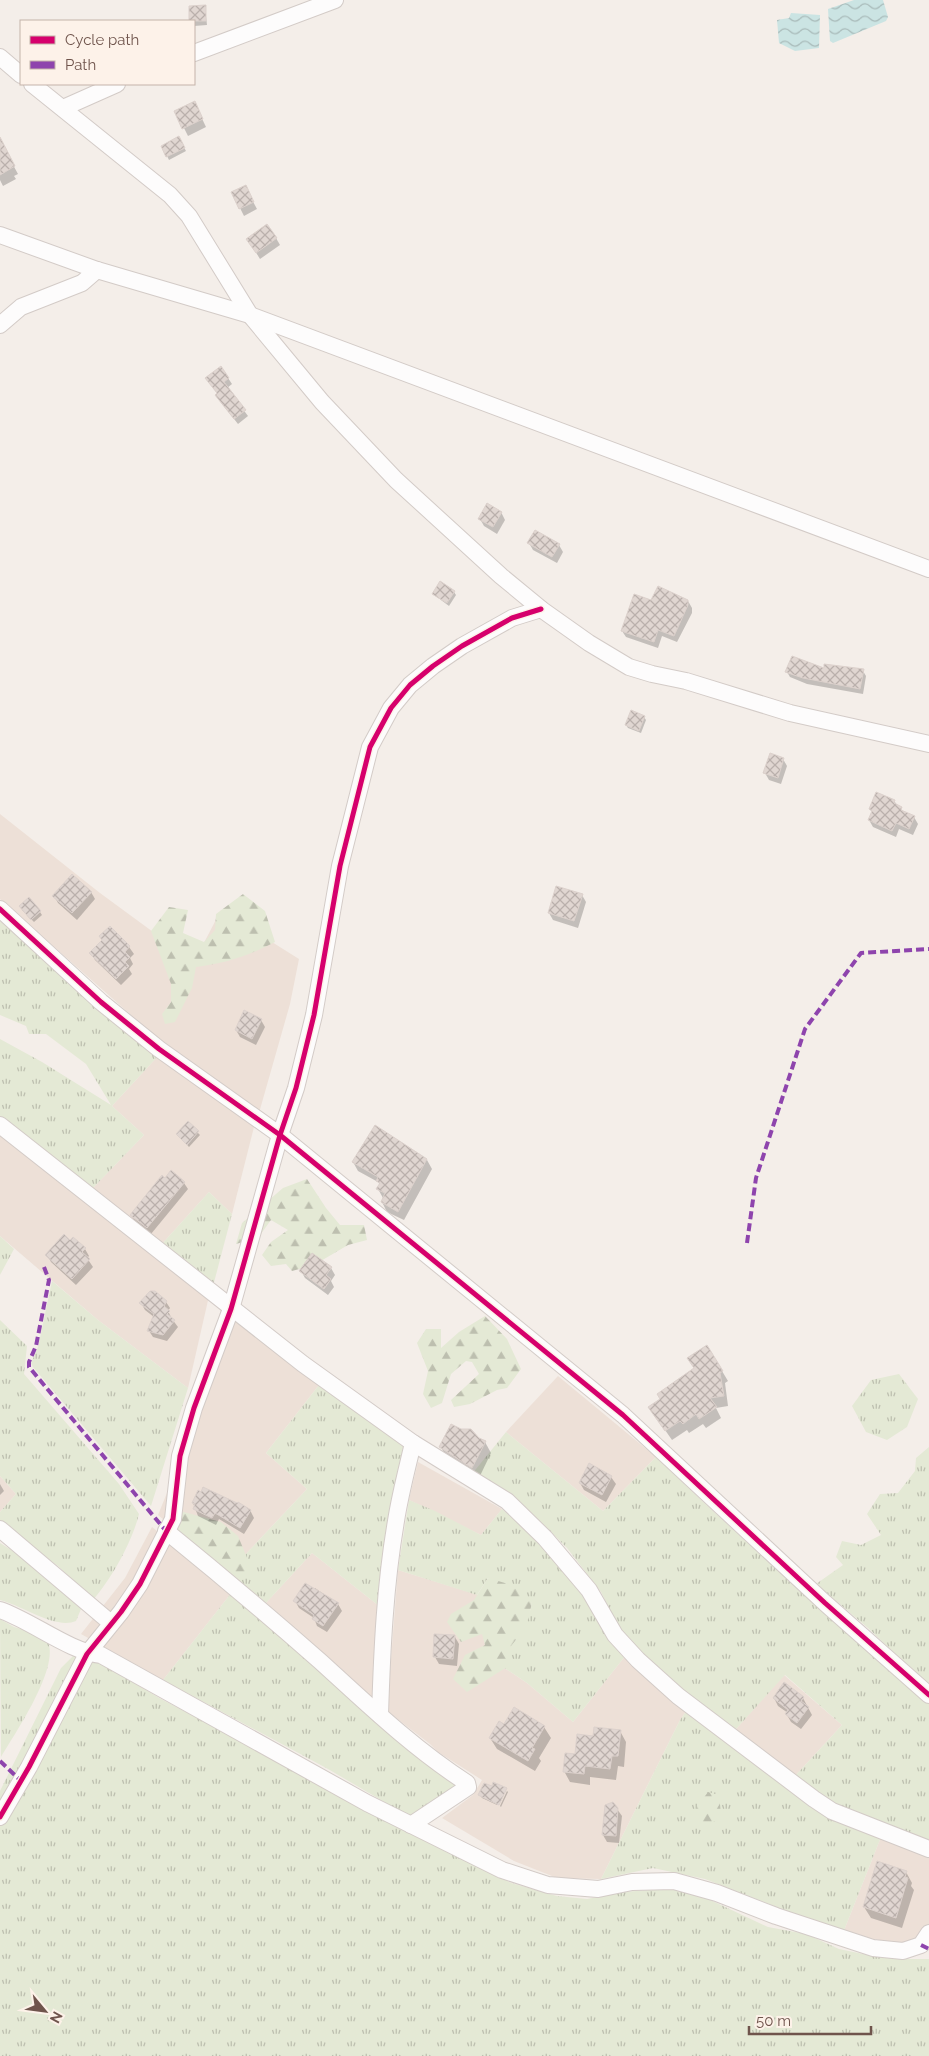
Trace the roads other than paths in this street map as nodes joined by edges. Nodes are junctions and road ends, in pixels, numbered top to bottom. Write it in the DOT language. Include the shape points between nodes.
graph roads {
  1 [pos="336,0"];
  2 [pos="195,53"];
  3 [pos="0,57"];
  4 [pos="20,74"];
  5 [pos="33,85"];
  6 [pos="114,85"];
  7 [pos="63,108"];
  8 [pos="0,235"];
  9 [pos="97,270"];
  10 [pos="250,315"];
  11 [pos="0,325"];
  12 [pos="929,569"];
  13 [pos="542,609"];
  14 [pos="929,744"];
  15 [pos="0,909"];
  16 [pos="0,1125"];
  17 [pos="280,1135"];
  18 [pos="231,1309"];
  19 [pos="413,1443"];
  20 [pos="0,1529"];
  21 [pos="166,1531"];
  22 [pos="0,1610"];
  23 [pos="112,1624"];
  24 [pos="87,1654"];
  25 [pos="929,1695"];
  26 [pos="380,1715"];
  27 [pos="0,1817"];
  28 [pos="411,1825"];
  29 [pos="929,1850"];
  30 [pos="929,1933"];
  1 -- 2 [label="street"];
  3 -- 4 [label="street"];
  5 -- 7 [label="street"];
  6 -- 7 [label="street"];
  7 -- 10 [label="street" via="170,195 189,216"];
  8 -- 9 [label="street"];
  9 -- 10 [label="street"];
  9 -- 11 [label="street" via="82,283 25,305"];
  10 -- 12 [label="street"];
  10 -- 13 [label="street" via="322,402 396,480"];
  13 -- 14 [label="street" via="629,667 790,713"];
  13 -- 17 [label="street" via="512,618 433,666 410,685 379,727 370,747 340,866 314,1015 296,1088"];
  15 -- 17 [label="street" via="108,1008 174,1060"];
  16 -- 18 [label="street"];
  17 -- 18 [label="street"];
  17 -- 25 [label="street" via="623,1415"];
  18 -- 19 [label="street"];
  18 -- 21 [label="street" via="180,1456 173,1518"];
  19 -- 26 [label="street" via="391,1558"];
  19 -- 29 [label="street" via="508,1500 589,1590 615,1635 678,1696 826,1807"];
  20 -- 23 [label="street"];
  21 -- 23 [label="street" via="140,1584"];
  21 -- 26 [label="street" via="249,1598"];
  22 -- 24 [label="street"];
  23 -- 24 [label="street"];
  24 -- 27 [label="street"];
  24 -- 28 [label="street" via="101,1655"];
  26 -- 28 [label="street" via="467,1783 468,1787 458,1795"];
  28 -- 30 [label="street" via="502,1870 548,1885 598,1889 632,1882 674,1881 873,1948 903,1951 921,1945"];
}
